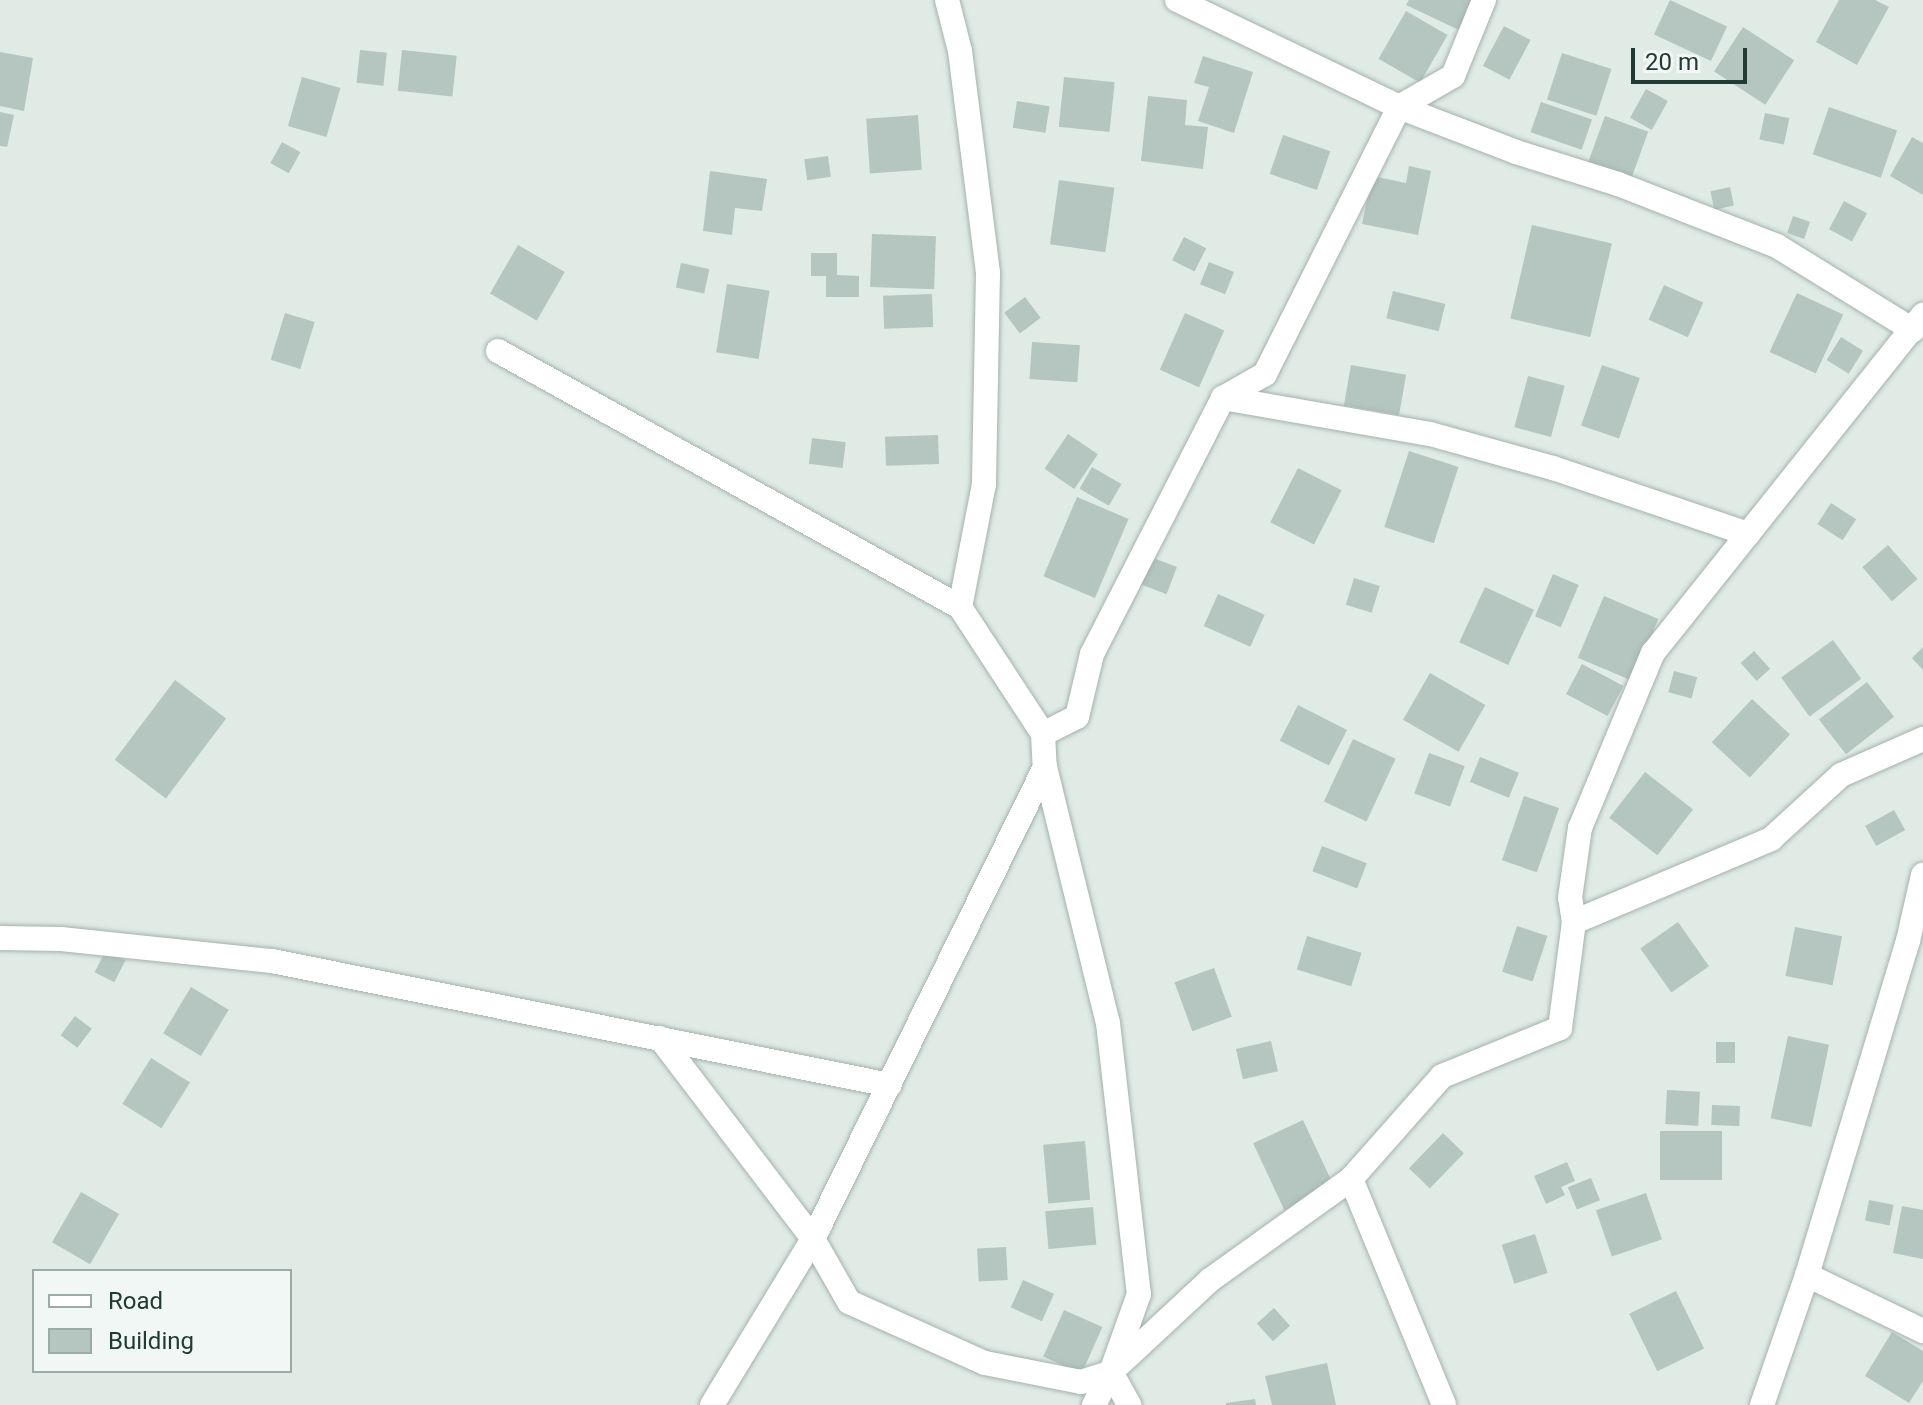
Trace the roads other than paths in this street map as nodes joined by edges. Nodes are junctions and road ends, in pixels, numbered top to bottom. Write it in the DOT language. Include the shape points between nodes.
graph roads {
  1 [pos="947,0"];
  2 [pos="1177,0"];
  3 [pos="1484,0"];
  4 [pos="1399,107"];
  5 [pos="1918,323"];
  6 [pos="498,351"];
  7 [pos="1223,398"];
  8 [pos="1748,534"];
  9 [pos="960,607"];
  10 [pos="1043,734"];
  11 [pos="1923,741"];
  12 [pos="1045,767"];
  13 [pos="1923,875"];
  14 [pos="1574,922"];
  15 [pos="0,938"];
  16 [pos="1915,944"];
  17 [pos="660,1038"];
  18 [pos="890,1085"];
  19 [pos="1351,1179"];
  20 [pos="813,1239"];
  21 [pos="1807,1275"];
  22 [pos="1923,1331"];
  23 [pos="1111,1372"];
  24 [pos="712,1405"];
  25 [pos="1094,1405"];
  26 [pos="1129,1405"];
  27 [pos="1444,1405"];
  28 [pos="1762,1405"];
  1 -- 9 [label="street" via="960,51 988,273 984,484"];
  2 -- 4 [label="street"];
  3 -- 4 [label="street" via="1453,76"];
  4 -- 5 [label="street" via="1777,246"];
  4 -- 7 [label="street" via="1265,374"];
  5 -- 8 [label="street"];
  6 -- 9 [label="street"];
  7 -- 8 [label="street" via="1430,434 1553,468"];
  7 -- 10 [label="street" via="1092,654 1077,717"];
  8 -- 14 [label="street" via="1653,653 1580,828 1570,898"];
  9 -- 10 [label="street"];
  10 -- 12 [label="street"];
  11 -- 14 [label="street" via="1841,775 1771,839"];
  12 -- 18 [label="street"];
  12 -- 23 [label="street" via="1108,1023 1139,1294"];
  13 -- 16 [label="street"];
  14 -- 19 [label="street" via="1560,1028 1442,1076"];
  15 -- 17 [label="street" via="61,939 272,961"];
  16 -- 21 [label="street"];
  17 -- 18 [label="street"];
  17 -- 20 [label="street"];
  18 -- 20 [label="street"];
  19 -- 23 [label="street" via="1210,1280"];
  19 -- 27 [label="street"];
  20 -- 23 [label="street" via="849,1302 985,1363 1081,1382"];
  20 -- 24 [label="street"];
  21 -- 22 [label="street"];
  21 -- 28 [label="street"];
  23 -- 25 [label="street"];
  23 -- 26 [label="street"];
}
